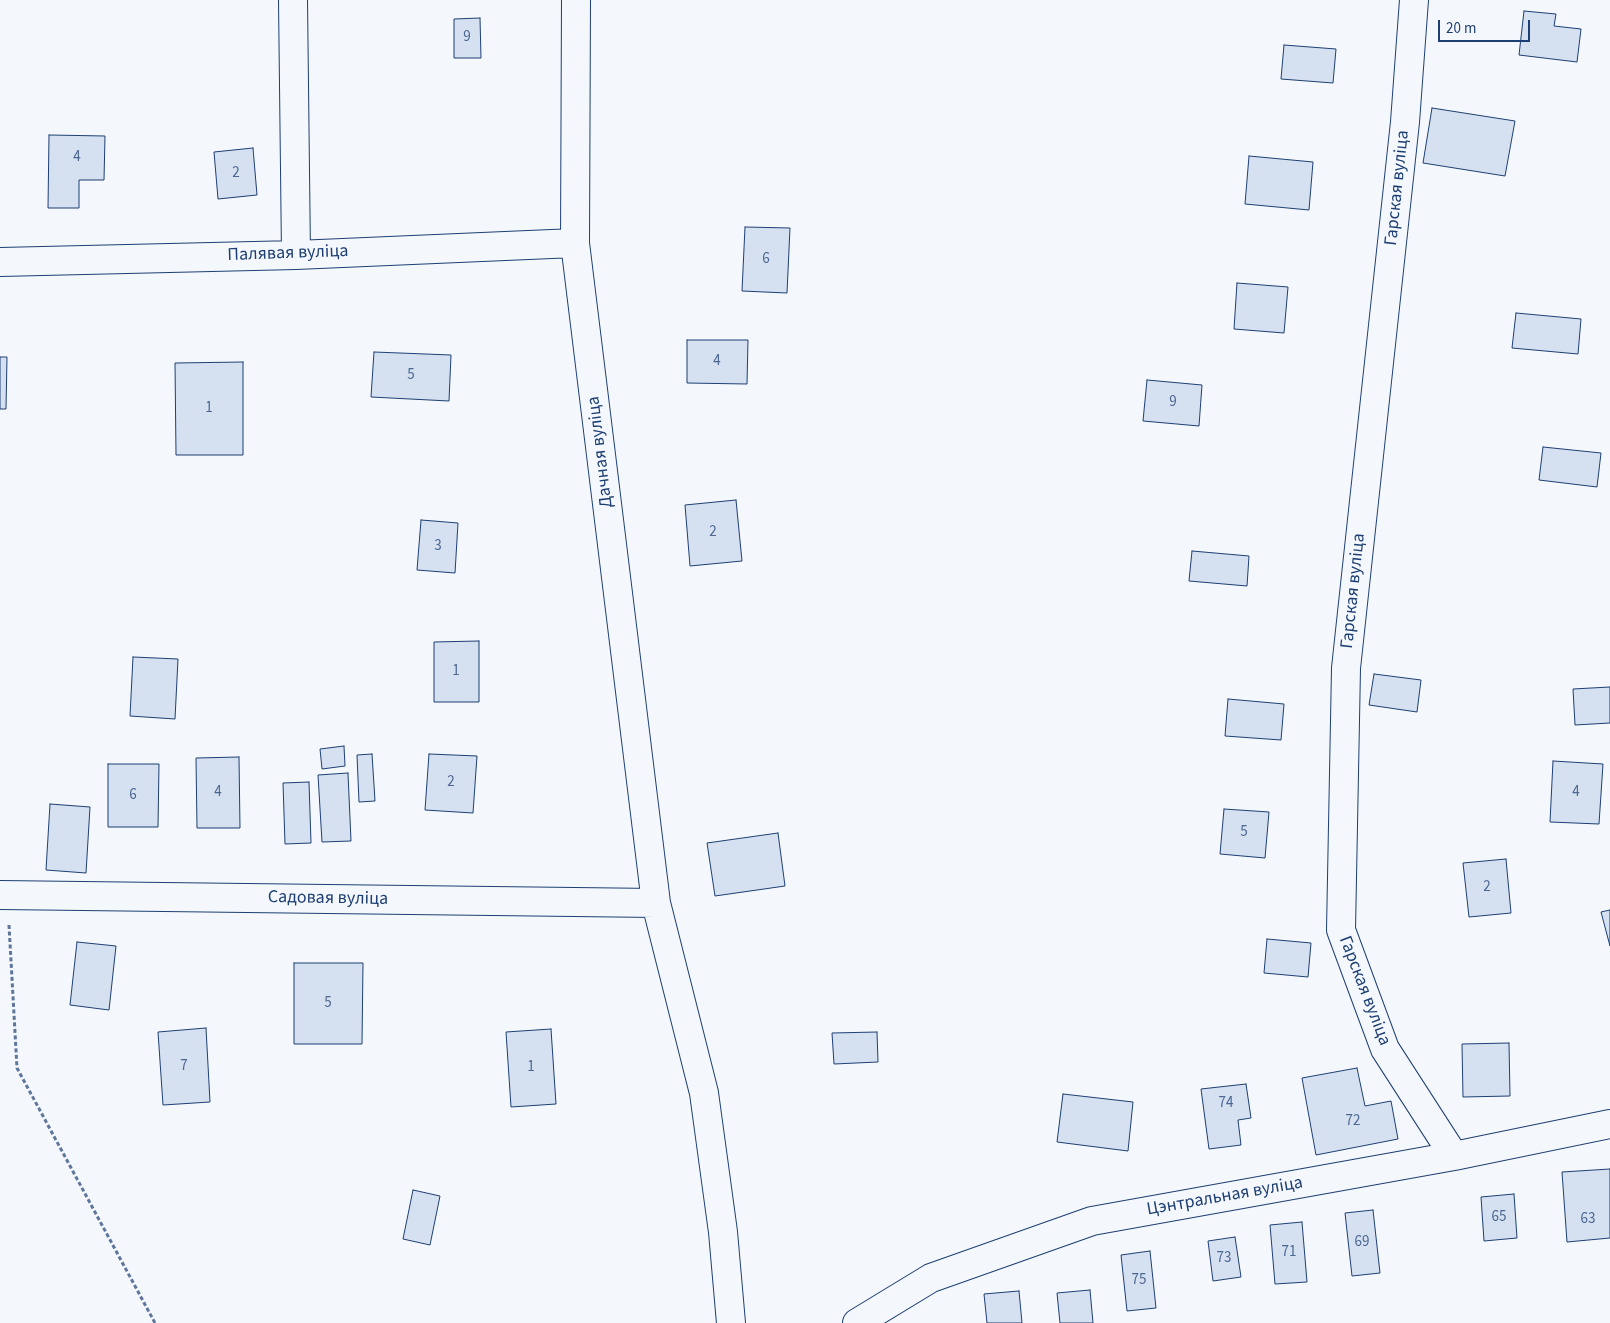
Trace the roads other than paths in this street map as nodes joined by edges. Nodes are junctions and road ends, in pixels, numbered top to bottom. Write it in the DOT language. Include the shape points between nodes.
graph roads {
  1 [pos="293,0"];
  2 [pos="576,0"];
  3 [pos="1414,0"];
  4 [pos="575,243"];
  5 [pos="296,255"];
  6 [pos="0,262"];
  7 [pos="3,895"];
  8 [pos="656,903"];
  9 [pos="1610,1124"];
  10 [pos="1454,1156"];
  11 [pos="731,1323"];
  12 [pos="857,1323"];
  1 -- 5 [label="street"];
  2 -- 4 [label="street, Дачная вуліца"];
  3 -- 10 [label="street, Гарская вуліца" via="1405,122 1346,668 1341,930 1385,1049"];
  4 -- 5 [label="street, Палявая вуліца"];
  4 -- 8 [label="street, Дачная вуліца"];
  5 -- 6 [label="street, Палявая вуліца"];
  7 -- 8 [label="street, Садовая вуліца"];
  8 -- 11 [label="street, Дачная вуліца" via="704,1093 723,1232"];
  9 -- 10 [label="street, Цэнтральная вуліца"];
  10 -- 12 [label="street, Цэнтральная вуліца" via="1092,1221 931,1278"];
}
